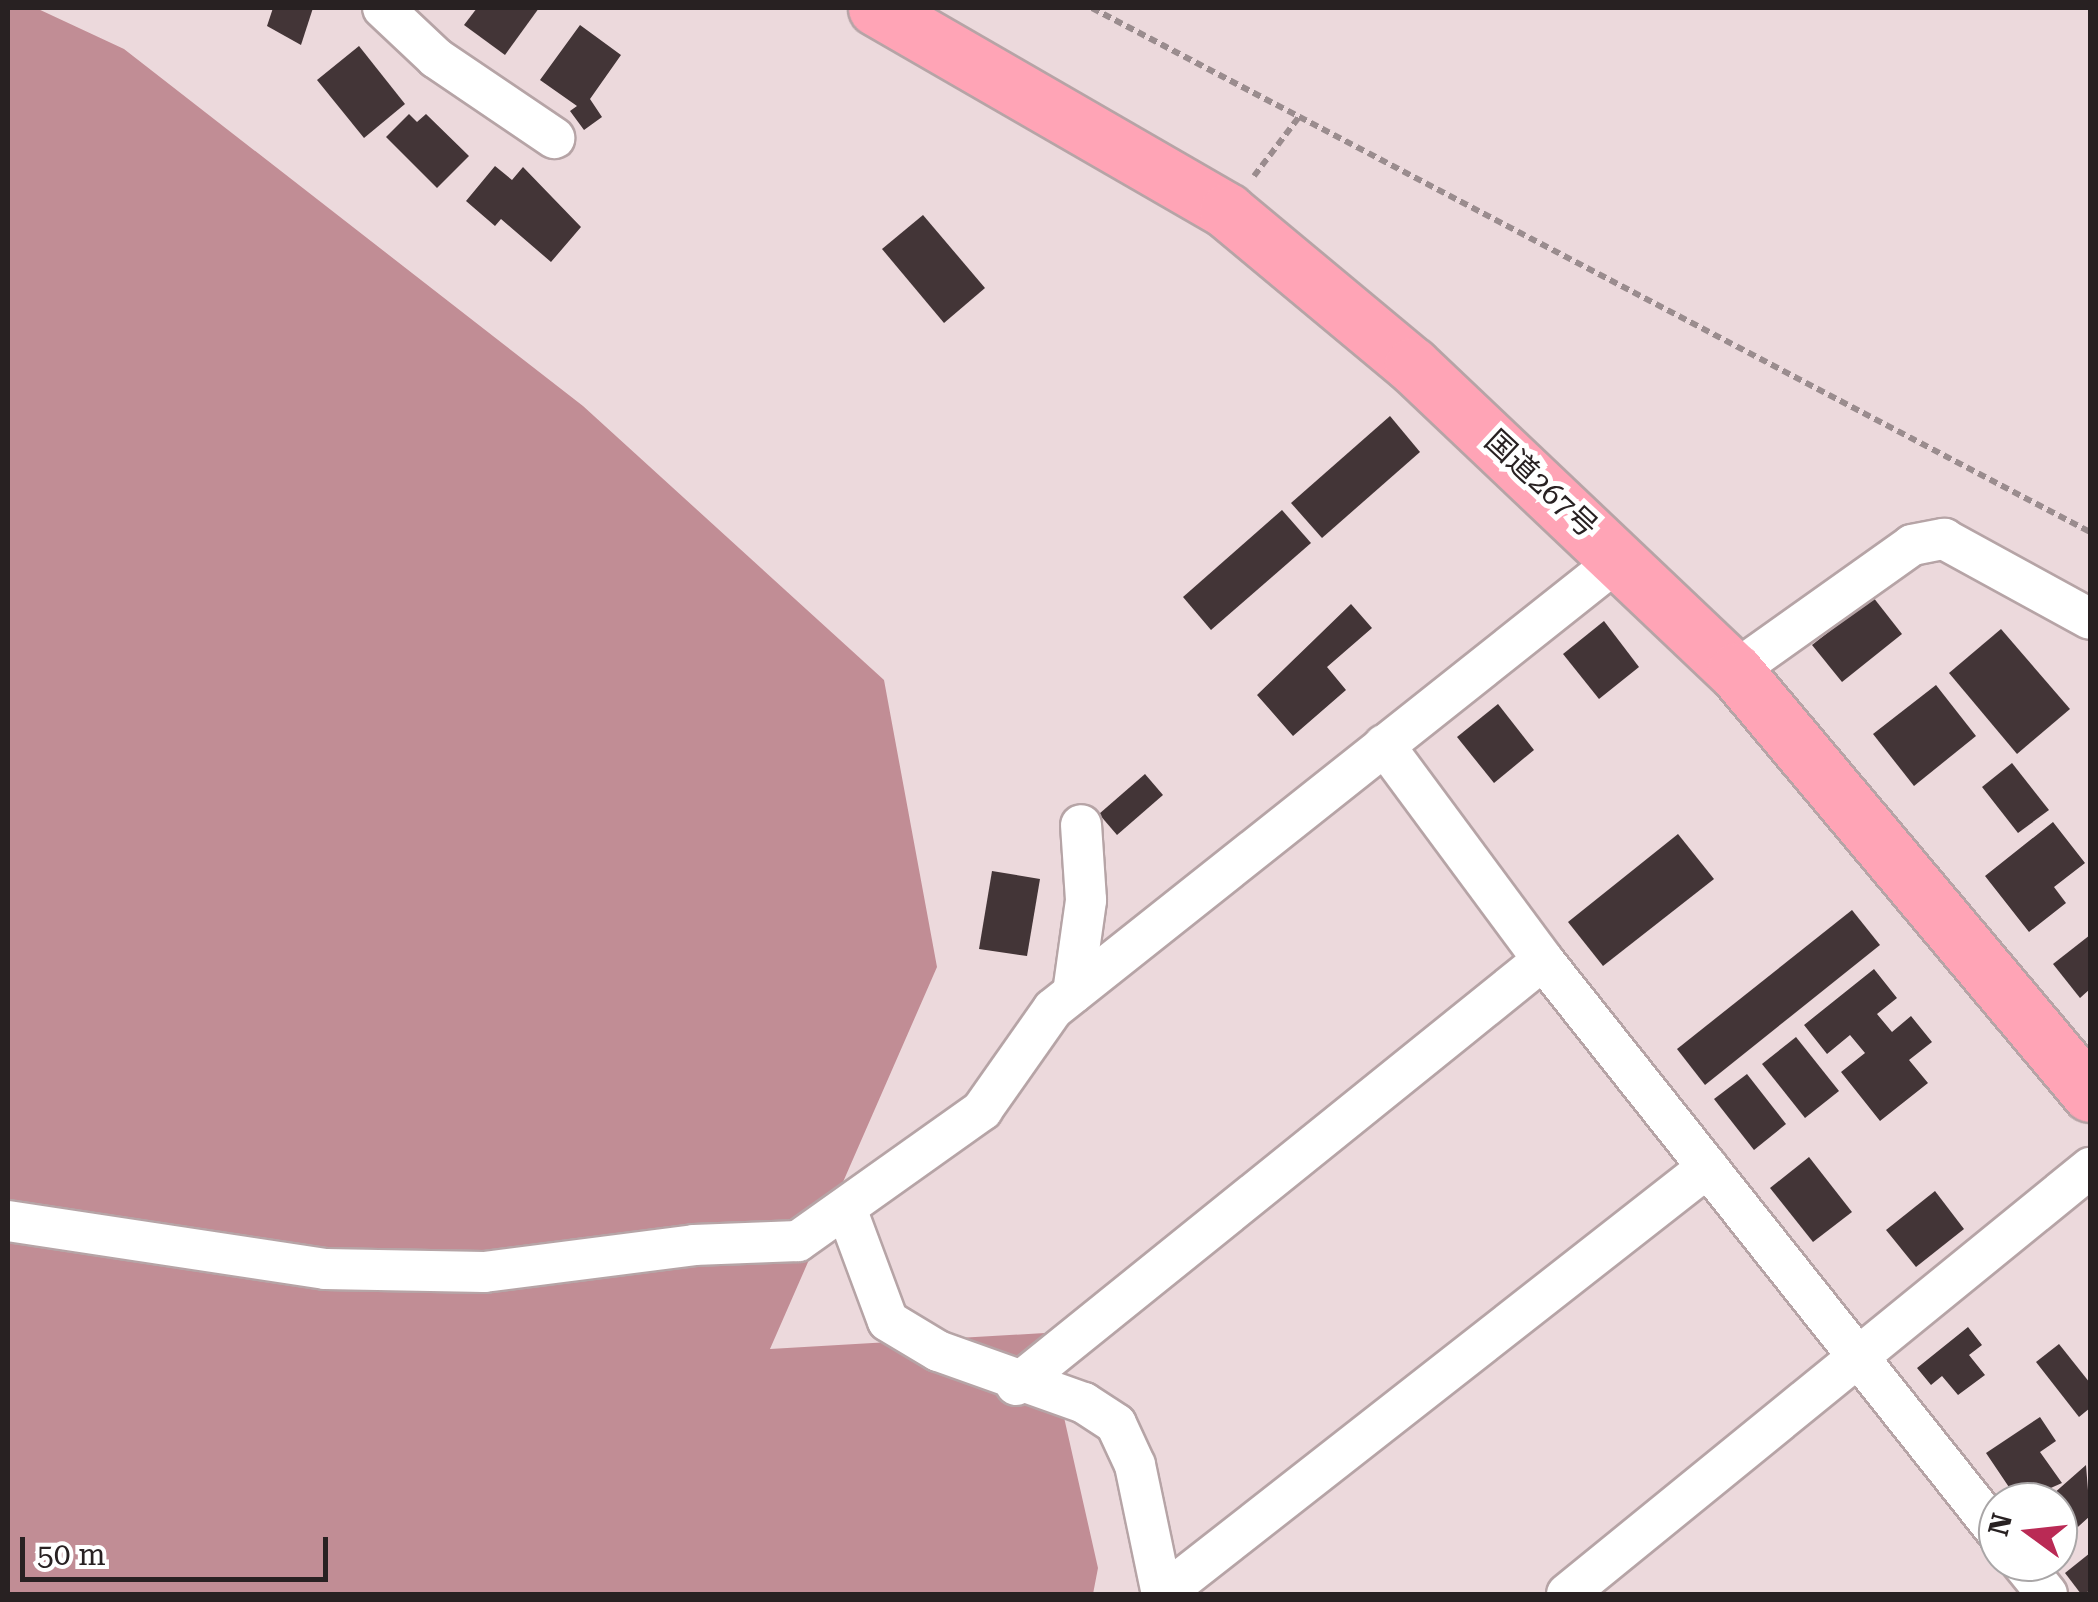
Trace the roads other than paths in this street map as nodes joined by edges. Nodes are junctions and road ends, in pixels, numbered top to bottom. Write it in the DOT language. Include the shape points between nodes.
graph roads {
  1 [pos="383,8"];
  2 [pos="876,8"];
  3 [pos="554,138"];
  4 [pos="1620,558"];
  5 [pos="2090,618"];
  6 [pos="1736,671"];
  7 [pos="1384,744"];
  8 [pos="1081,825"];
  9 [pos="1543,960"];
  10 [pos="1073,993"];
  11 [pos="2090,1094"];
  12 [pos="1708,1167"];
  13 [pos="2090,1168"];
  14 [pos="847,1211"];
  15 [pos="8,1221"];
  16 [pos="1859,1357"];
  17 [pos="1016,1385"];
  18 [pos="1978,1508"];
  19 [pos="1163,1594"];
  20 [pos="1567,1594"];
  1 -- 3 [label="street" via="436,58"];
  2 -- 4 [label="highway, 国道267号" via="1227,211 1412,365"];
  4 -- 6 [label="highway, 国道267号"];
  4 -- 7 [label="street"];
  5 -- 6 [label="street" via="1944,539 1912,545"];
  6 -- 11 [label="highway, 国道267号"];
  7 -- 9 [label="street"];
  7 -- 10 [label="street"];
  8 -- 10 [label="street" via="1086,900"];
  9 -- 12 [label="street"];
  9 -- 17 [label="street"];
  10 -- 14 [label="street" via="982,1110"];
  12 -- 16 [label="street"];
  12 -- 19 [label="street"];
  13 -- 16 [label="street"];
  14 -- 15 [label="street" via="798,1241 694,1245 484,1272 325,1269"];
  14 -- 17 [label="street" via="888,1322"];
  16 -- 18 [label="street"];
  16 -- 20 [label="street"];
  17 -- 19 [label="street" via="1084,1403 1116,1424 1136,1465"];
}
